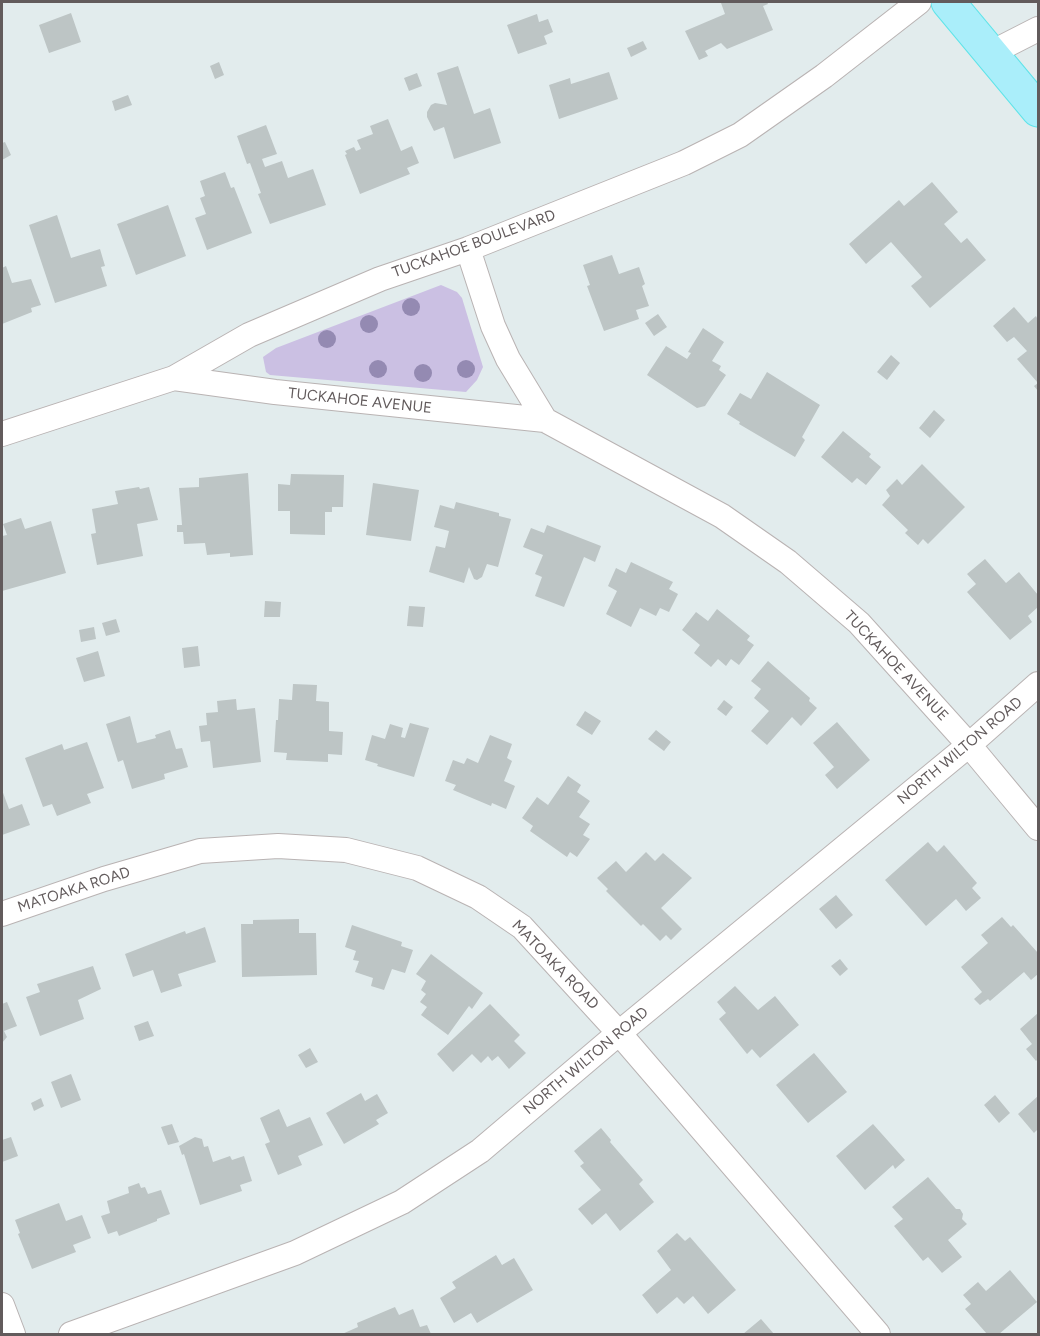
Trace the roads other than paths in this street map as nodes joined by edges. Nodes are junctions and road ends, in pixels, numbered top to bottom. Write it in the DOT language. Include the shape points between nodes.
graph roads {
  1 [pos="919,2"];
  2 [pos="948,2"];
  3 [pos="1038,30"];
  4 [pos="991,53"];
  5 [pos="1038,110"];
  6 [pos="468,249"];
  7 [pos="174,378"];
  8 [pos="545,420"];
  9 [pos="2,434"];
  10 [pos="1038,684"];
  11 [pos="969,745"];
  12 [pos="1038,828"];
  13 [pos="2,914"];
  14 [pos="619,1033"];
  15 [pos="2,1305"];
  16 [pos="13,1335"];
  17 [pos="71,1335"];
  18 [pos="878,1335"];
  1 -- 6 [label="street, TUCKAHOE BOULEVARD" via="740,135 684,164"];
  2 -- 4 [label="main road"];
  3 -- 4 [label="street"];
  4 -- 5 [label="main road"];
  6 -- 7 [label="street, TUCKAHOE BOULEVARD" via="380,279 249,335"];
  6 -- 8 [label="street, TUCKAHOE AVENUE" via="508,360"];
  7 -- 8 [label="street, TUCKAHOE AVENUE"];
  7 -- 9 [label="street, TUCKAHOE BOULEVARD"];
  8 -- 11 [label="street, TUCKAHOE AVENUE" via="722,516 788,562 859,624"];
  10 -- 11 [label="street, NORTH WILTON ROAD"];
  11 -- 12 [label="street, TUCKAHOE AVENUE"];
  11 -- 14 [label="street, NORTH WILTON ROAD"];
  13 -- 14 [label="street, MATOAKA ROAD" via="201,851 278,846 346,850 417,868 478,897 522,927"];
  14 -- 17 [label="street, NORTH WILTON ROAD" via="480,1151 402,1202 295,1253"];
  14 -- 18 [label="street, MATOAKA ROAD"];
  15 -- 16 [label="street"];
}
